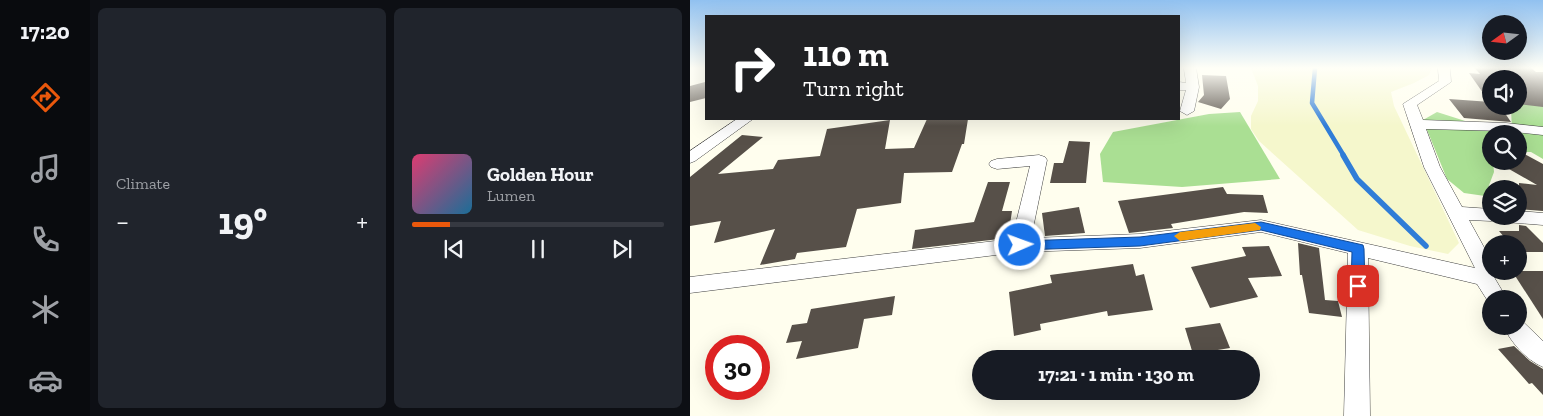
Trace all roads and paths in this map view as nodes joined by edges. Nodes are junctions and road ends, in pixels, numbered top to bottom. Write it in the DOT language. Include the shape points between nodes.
graph roads {
  1 [pos="1188,87"];
  2 [pos="1436,87"];
  3 [pos="1192,88"];
  4 [pos="1187,111"];
  5 [pos="745,120"];
  6 [pos="1417,124"];
  7 [pos="1543,131"];
  8 [pos="690,158"];
  9 [pos="997,164"];
  10 [pos="1456,213"];
  11 [pos="1482,214"];
  12 [pos="1527,218"];
  13 [pos="1543,219"];
  14 [pos="1020,245"];
  15 [pos="1358,249"];
  16 [pos="1482,263"];
  17 [pos="1482,278"];
  18 [pos="690,285"];
  19 [pos="1523,335"];
  20 [pos="1543,356"];
  21 [pos="1357,416"];
  1 -- 3 [label="street"];
  2 -- 6 [label="street" via="1410,104"];
  3 -- 4 [label="street"];
  5 -- 8 [label="street"];
  6 -- 7 [label="street"];
  6 -- 10 [label="street" via="1432,167"];
  9 -- 14 [label="street" via="1038,160"];
  10 -- 11 [label="street"];
  10 -- 16 [label="street"];
  12 -- 13 [label="street"];
  14 -- 15 [label="street" via="1140,242 1261,226"];
  14 -- 18 [label="street"];
  15 -- 17 [label="street"];
  15 -- 21 [label="street"];
  19 -- 20 [label="street"];
}
